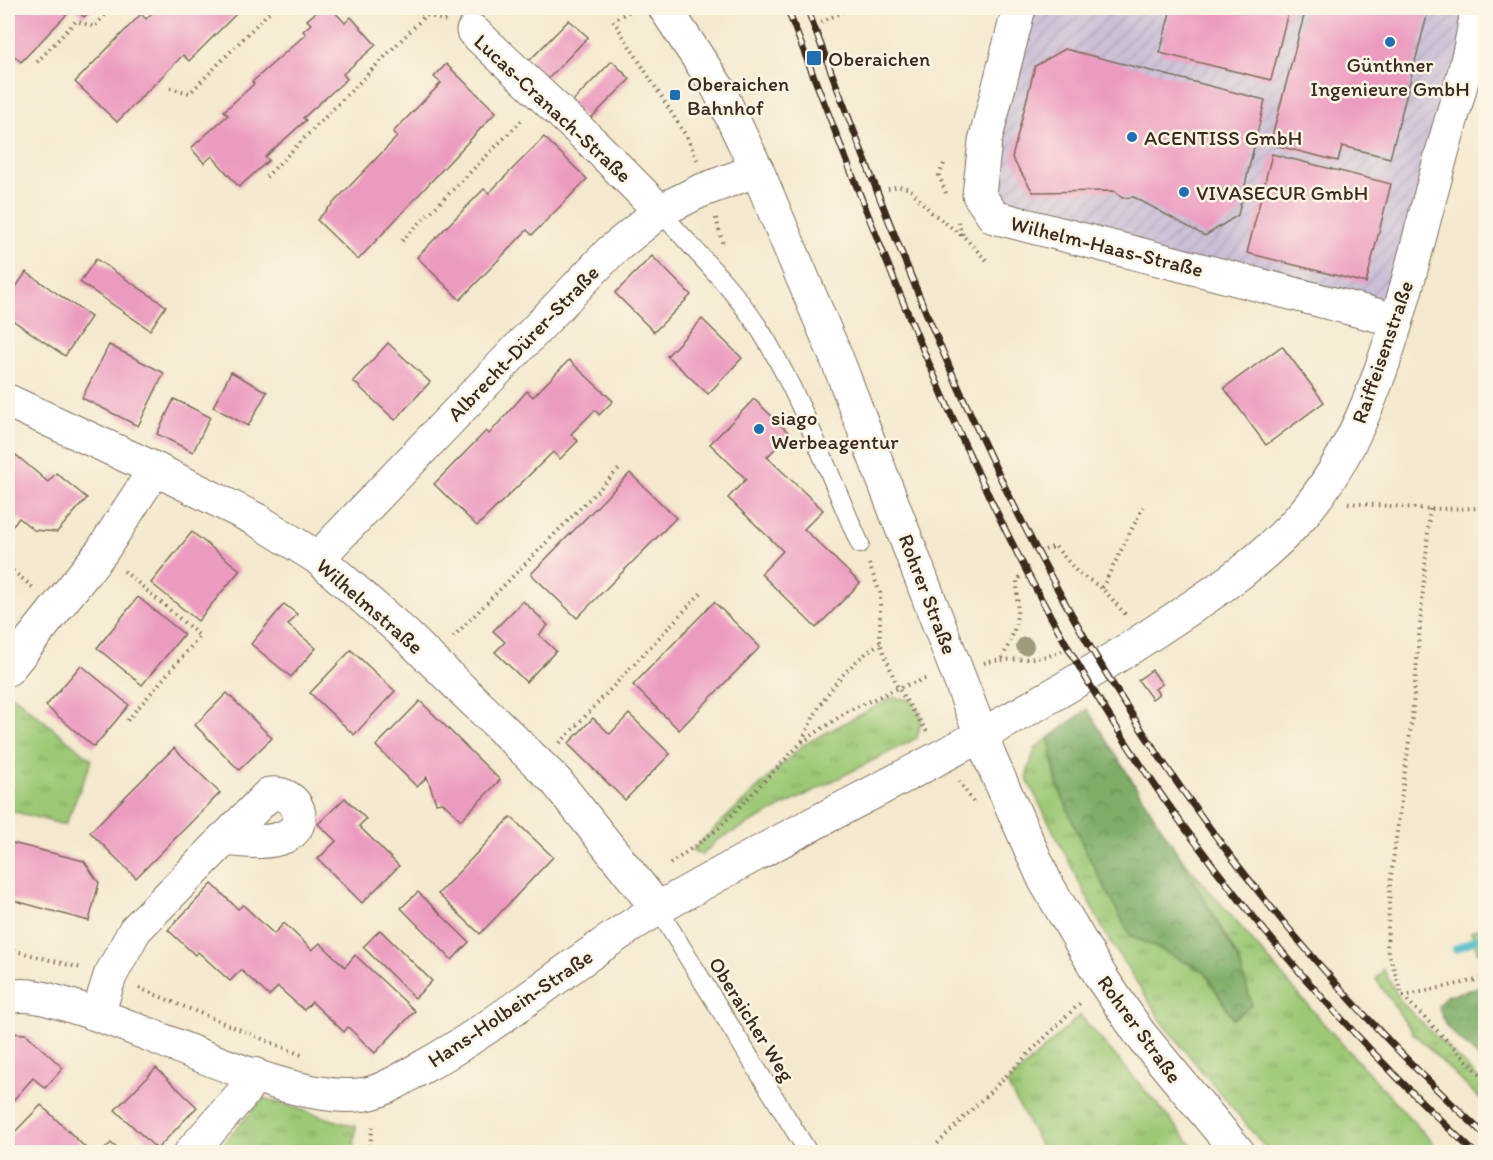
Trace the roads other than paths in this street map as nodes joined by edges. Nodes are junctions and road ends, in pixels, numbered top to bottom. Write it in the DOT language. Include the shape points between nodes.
graph roads {
  1 [pos="665,8"];
  2 [pos="1018,8"];
  3 [pos="1477,8"];
  4 [pos="473,31"];
  5 [pos="758,170"];
  6 [pos="660,211"];
  7 [pos="1396,320"];
  8 [pos="8,401"];
  9 [pos="155,469"];
  10 [pos="860,544"];
  11 [pos="318,558"];
  12 [pos="8,669"];
  13 [pos="982,737"];
  14 [pos="223,839"];
  15 [pos="649,897"];
  16 [pos="8,997"];
  17 [pos="98,1014"];
  18 [pos="254,1074"];
  19 [pos="191,1152"];
  20 [pos="808,1152"];
  21 [pos="1238,1152"];
  1 -- 5 [label="street, Rohrer Straße" via="718,88"];
  2 -- 7 [label="street, Wilhelm-Haas-Straße" via="985,141 979,195 994,217"];
  3 -- 7 [label="street, Raiffeisenstraße"];
  4 -- 6 [label="street, Lucas-Cranach-Straße"];
  5 -- 6 [label="street, Albrecht-Dürer-Straße"];
  5 -- 13 [label="street, Rohrer Straße" via="839,364"];
  6 -- 10 [label="lane" via="736,298 767,341"];
  6 -- 11 [label="street, Albrecht-Dürer-Straße" via="611,251"];
  7 -- 13 [label="street, Raiffeisenstraße" via="1359,426 1320,492 1266,553 1120,655"];
  8 -- 9 [label="street, Wilhelmstraße"];
  9 -- 11 [label="street, Wilhelmstraße" via="257,520"];
  9 -- 12 [label="street" via="102,552"];
  11 -- 15 [label="street, Wilhelmstraße" via="540,764 620,856"];
  13 -- 15 [label="street, Hans-Holbein-Straße" via="769,845"];
  13 -- 21 [label="street, Rohrer Straße" via="1045,881 1103,981 1155,1055"];
  14 -- 17 [label="street" via="135,930 110,976"];
  15 -- 18 [label="street, Hans-Holbein-Straße" via="446,1054 373,1093 344,1096 316,1092"];
  15 -- 20 [label="lane, Oberaicher Weg"];
  16 -- 17 [label="street, Hans-Holbein-Straße" via="43,998"];
  17 -- 18 [label="street, Hans-Holbein-Straße"];
  18 -- 19 [label="street" via="243,1093"];
}
